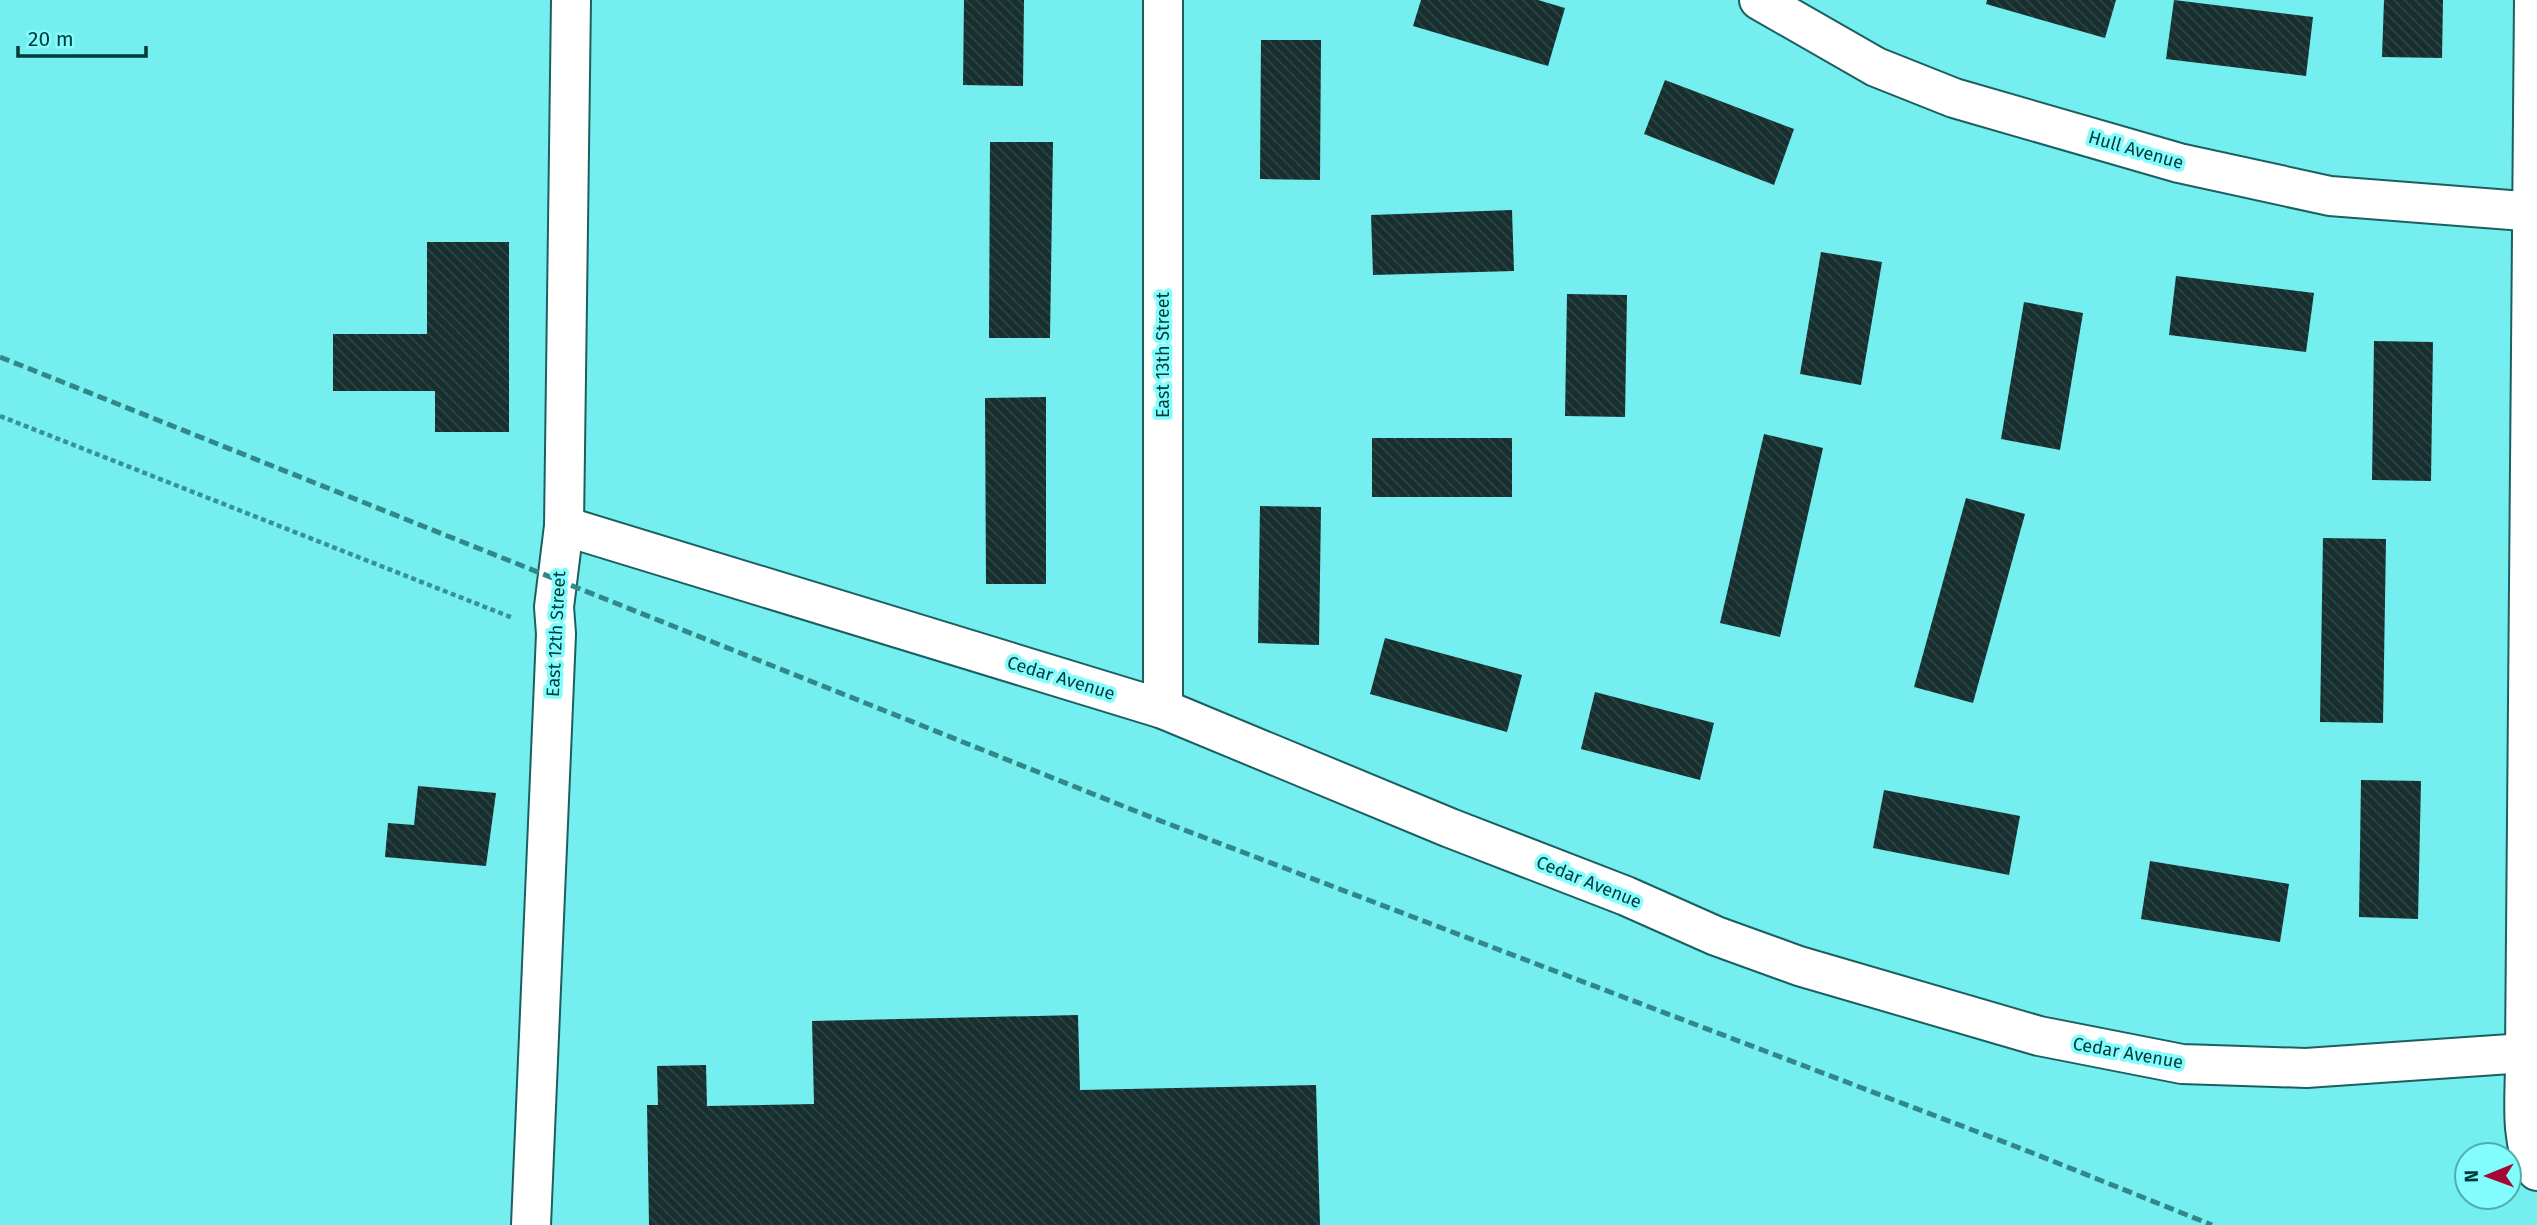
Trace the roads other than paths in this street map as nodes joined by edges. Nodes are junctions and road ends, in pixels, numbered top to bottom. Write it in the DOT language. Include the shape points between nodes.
graph roads {
  1 [pos="571,0"];
  2 [pos="1163,0"];
  3 [pos="1759,0"];
  4 [pos="2535,0"];
  5 [pos="2534,211"];
  6 [pos="564,526"];
  7 [pos="1163,709"];
  8 [pos="2525,1053"];
  9 [pos="2537,1171"];
  10 [pos="531,1225"];
  1 -- 6 [label="street, East 12th Street"];
  2 -- 7 [label="street, East 13th Street"];
  3 -- 5 [label="street, Hull Avenue" via="1876,66 1954,98 2179,163 2330,196"];
  4 -- 5 [label="street"];
  5 -- 8 [label="street"];
  6 -- 7 [label="street, Cedar Avenue"];
  6 -- 10 [label="street, East 12th Street" via="554,607"];
  7 -- 8 [label="street, Cedar Avenue" via="1716,936 2039,1036 2182,1065 2306,1068"];
  8 -- 9 [label="street" via="2526,1133"];
}
